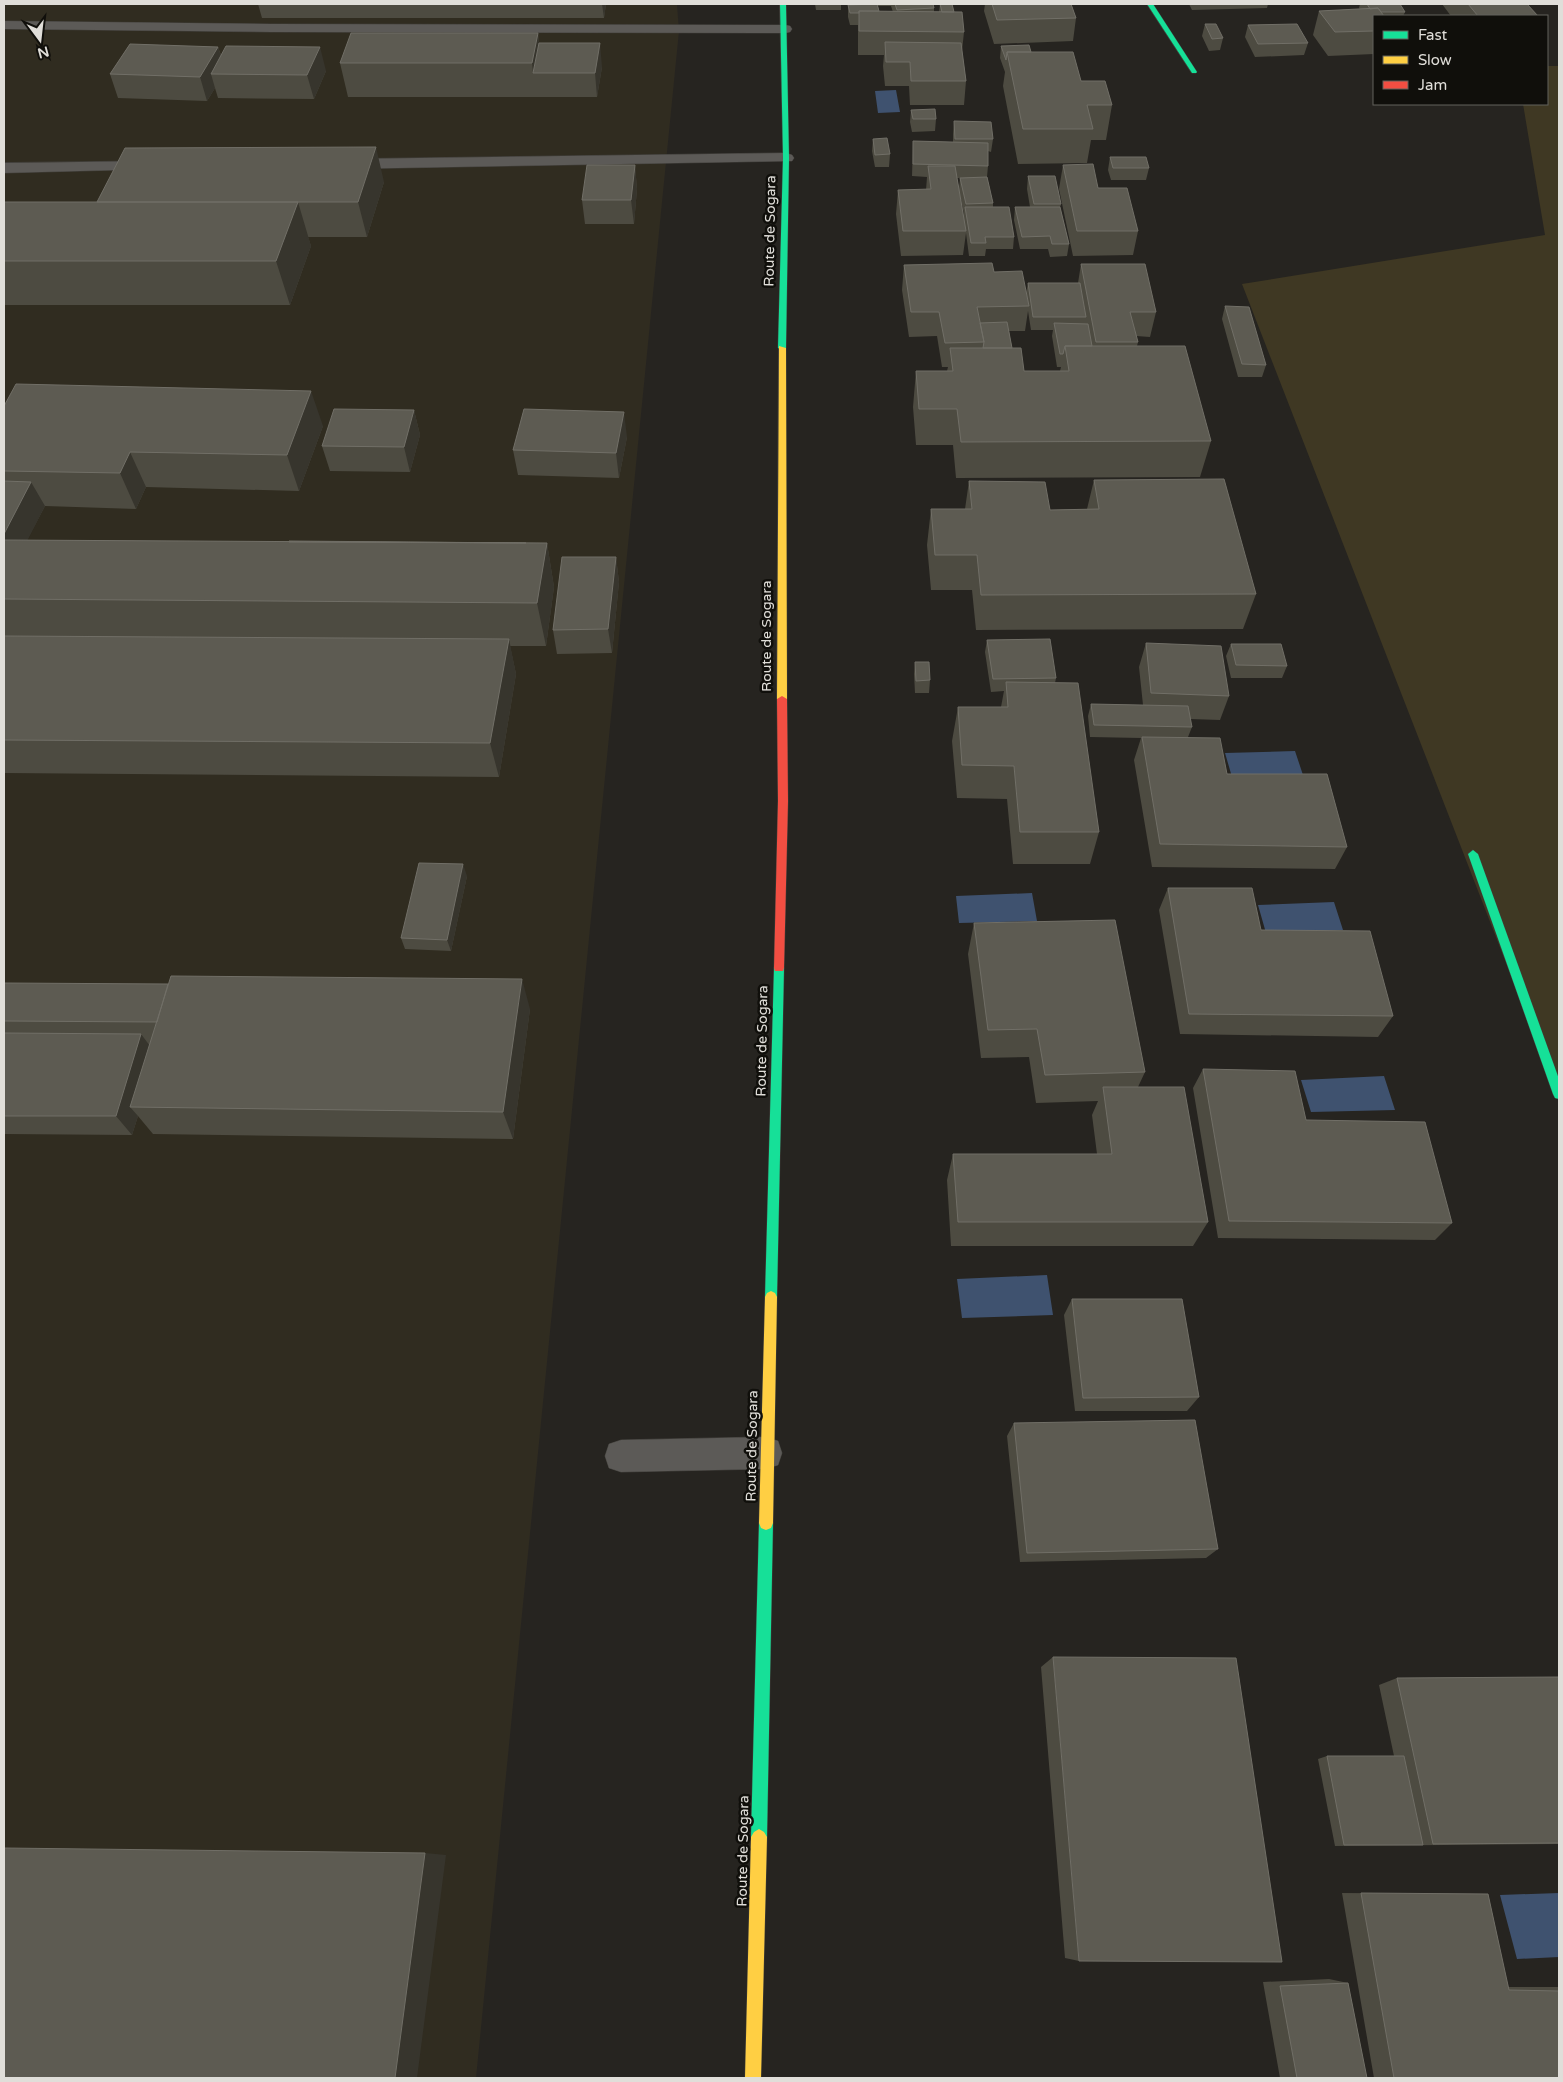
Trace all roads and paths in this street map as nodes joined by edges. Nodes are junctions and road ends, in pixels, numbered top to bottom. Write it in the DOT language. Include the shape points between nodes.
graph roads {
  1 [pos="783,4"];
  2 [pos="1150,4"];
  3 [pos="4,25"];
  4 [pos="785,29"];
  5 [pos="1194,72"];
  6 [pos="786,158"];
  7 [pos="331,164"];
  8 [pos="172,166"];
  9 [pos="4,168"];
  10 [pos="1473,854"];
  11 [pos="1559,1094"];
  12 [pos="766,1453"];
  13 [pos="621,1456"];
  14 [pos="753,2078"];
  1 -- 4 [label="main road, Route de Sogara"];
  2 -- 5 [label="main road"];
  3 -- 4 [label="lane"];
  4 -- 6 [label="main road, Route de Sogara"];
  6 -- 7 [label="lane"];
  6 -- 12 [label="main road, Route de Sogara" via="780,544 783,802"];
  8 -- 9 [label="lane"];
  10 -- 11 [label="main road"];
  12 -- 13 [label="lane"];
  12 -- 14 [label="main road, Route de Sogara"];
}
